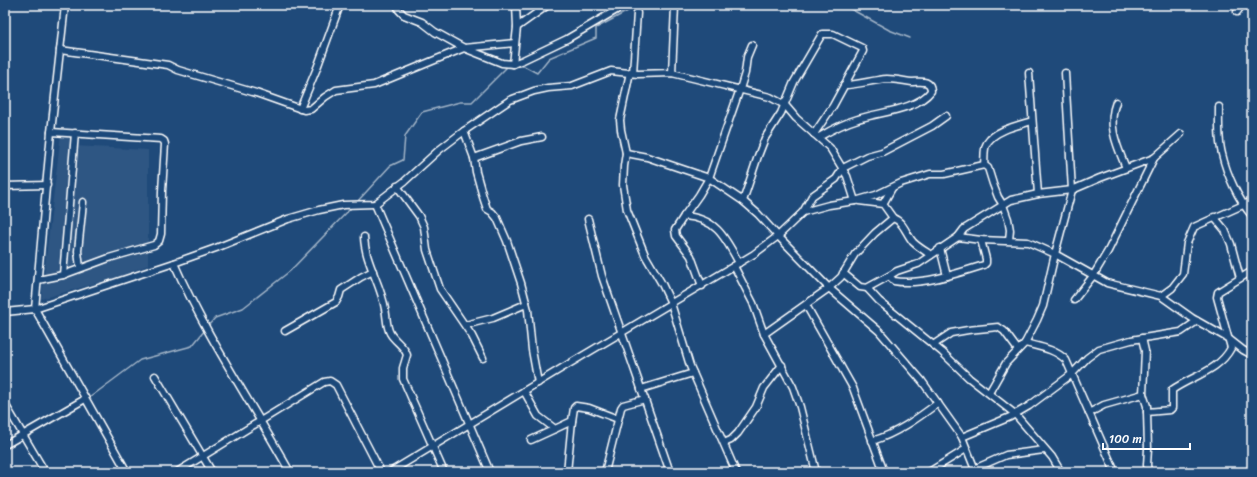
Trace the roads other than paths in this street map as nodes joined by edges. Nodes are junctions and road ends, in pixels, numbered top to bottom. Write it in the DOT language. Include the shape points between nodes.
graph roads {
  1 [pos="66,5"];
  2 [pos="340,5"];
  3 [pos="397,5"];
  4 [pos="516,5"];
  5 [pos="548,5"];
  6 [pos="625,5"];
  7 [pos="1242,5"];
  8 [pos="674,6"];
  9 [pos="1237,12"];
  10 [pos="636,13"];
  11 [pos="517,27"];
  12 [pos="515,43"];
  13 [pos="752,45"];
  14 [pos="464,48"];
  15 [pos="60,50"];
  16 [pos="513,64"];
  17 [pos="632,73"];
  18 [pos="672,73"];
  19 [pos="1029,73"];
  20 [pos="1065,74"];
  21 [pos="844,85"];
  22 [pos="740,89"];
  23 [pos="1116,102"];
  24 [pos="785,105"];
  25 [pos="1219,107"];
  26 [pos="300,109"];
  27 [pos="946,116"];
  28 [pos="1032,121"];
  29 [pos="464,131"];
  30 [pos="51,132"];
  31 [pos="75,133"];
  32 [pos="1182,134"];
  33 [pos="816,135"];
  34 [pos="542,137"];
  35 [pos="626,153"];
  36 [pos="474,158"];
  37 [pos="1154,158"];
  38 [pos="984,165"];
  39 [pos="843,168"];
  40 [pos="1126,168"];
  41 [pos="709,178"];
  42 [pos="47,184"];
  43 [pos="5,186"];
  44 [pos="397,186"];
  45 [pos="892,188"];
  46 [pos="1072,190"];
  47 [pos="1038,194"];
  48 [pos="743,201"];
  49 [pos="855,201"];
  50 [pos="1252,201"];
  51 [pos="83,202"];
  52 [pos="375,204"];
  53 [pos="883,204"];
  54 [pos="1242,204"];
  55 [pos="1003,205"];
  56 [pos="803,212"];
  57 [pos="684,216"];
  58 [pos="1252,216"];
  59 [pos="1214,217"];
  60 [pos="893,218"];
  61 [pos="588,219"];
  62 [pos="778,236"];
  63 [pos="364,237"];
  64 [pos="958,237"];
  65 [pos="981,240"];
  66 [pos="1009,240"];
  67 [pos="940,248"];
  68 [pos="1055,254"];
  69 [pos="931,255"];
  70 [pos="174,263"];
  71 [pos="736,265"];
  72 [pos="80,268"];
  73 [pos="373,271"];
  74 [pos="1252,271"];
  75 [pos="843,273"];
  76 [pos="63,275"];
  77 [pos="889,276"];
  78 [pos="947,276"];
  79 [pos="1094,276"];
  80 [pos="1240,278"];
  81 [pos="38,280"];
  82 [pos="702,286"];
  83 [pos="829,288"];
  84 [pos="867,288"];
  85 [pos="1161,296"];
  86 [pos="1074,300"];
  87 [pos="671,303"];
  88 [pos="526,304"];
  89 [pos="806,305"];
  90 [pos="35,309"];
  91 [pos="5,312"];
  92 [pos="1197,321"];
  93 [pos="465,325"];
  94 [pos="285,331"];
  95 [pos="622,333"];
  96 [pos="764,334"];
  97 [pos="1142,338"];
  98 [pos="1229,339"];
  99 [pos="1025,343"];
  100 [pos="933,345"];
  101 [pos="1018,350"];
  102 [pos="1252,355"];
  103 [pos="483,358"];
  104 [pos="782,365"];
  105 [pos="693,373"];
  106 [pos="1072,375"];
  107 [pos="154,376"];
  108 [pos="538,383"];
  109 [pos="641,389"];
  110 [pos="524,391"];
  111 [pos="989,393"];
  112 [pos="1143,394"];
  113 [pos="85,399"];
  114 [pos="645,399"];
  115 [pos="938,403"];
  116 [pos="5,404"];
  117 [pos="1147,412"];
  118 [pos="1089,413"];
  119 [pos="1015,414"];
  120 [pos="618,419"];
  121 [pos="261,421"];
  122 [pos="572,421"];
  123 [pos="470,424"];
  124 [pos="555,429"];
  125 [pos="24,434"];
  126 [pos="962,437"];
  127 [pos="531,440"];
  128 [pos="872,441"];
  129 [pos="724,443"];
  130 [pos="5,445"];
  131 [pos="433,447"];
  132 [pos="966,449"];
  133 [pos="1044,450"];
  134 [pos="203,456"];
  135 [pos="975,470"];
  136 [pos="45,472"];
  137 [pos="127,472"];
  138 [pos="177,472"];
  139 [pos="212,472"];
  140 [pos="290,472"];
  141 [pos="381,472"];
  142 [pos="390,472"];
  143 [pos="444,472"];
  144 [pos="490,472"];
  145 [pos="567,472"];
  146 [pos="605,472"];
  147 [pos="670,472"];
  148 [pos="736,472"];
  149 [pos="816,472"];
  150 [pos="884,472"];
  151 [pos="929,472"];
  152 [pos="1061,472"];
  153 [pos="1115,472"];
  154 [pos="1148,472"];
  1 -- 15 [label="street"];
  2 -- 26 [label="street"];
  3 -- 14 [label="street" via="404,15 422,22"];
  4 -- 11 [label="street"];
  5 -- 11 [label="street"];
  6 -- 16 [label="street" via="568,39"];
  7 -- 9 [label="street"];
  8 -- 18 [label="street"];
  10 -- 17 [label="street"];
  11 -- 12 [label="street"];
  12 -- 14 [label="street"];
  12 -- 16 [label="street"];
  13 -- 22 [label="street"];
  14 -- 16 [label="street" via="502,63"];
  14 -- 26 [label="street" via="374,85 336,90 311,109"];
  15 -- 26 [label="street" via="168,65"];
  15 -- 30 [label="street"];
  17 -- 18 [label="street"];
  17 -- 29 [label="street" via="612,71 572,86 534,91 510,100"];
  17 -- 35 [label="street" via="620,120"];
  18 -- 22 [label="street"];
  19 -- 28 [label="street"];
  20 -- 46 [label="street"];
  21 -- 24 [label="street" via="863,51 862,48 833,34 822,34 794,82"];
  21 -- 33 [label="street"];
  21 -- 33 [label="street" via="890,79 925,81 929,83 931,91 916,102 899,109 856,119"];
  22 -- 24 [label="street" via="770,97"];
  22 -- 41 [label="street"];
  23 -- 40 [label="street" via="1112,123"];
  24 -- 33 [label="street"];
  24 -- 48 [label="street" via="765,138"];
  25 -- 54 [label="street" via="1222,154"];
  27 -- 39 [label="street" via="882,152"];
  28 -- 38 [label="street" via="1005,130 986,143"];
  28 -- 47 [label="street"];
  29 -- 36 [label="street"];
  29 -- 44 [label="street"];
  30 -- 31 [label="street"];
  30 -- 42 [label="street"];
  31 -- 72 [label="street" via="161,139 165,144 159,241 154,245"];
  31 -- 76 [label="street"];
  32 -- 37 [label="street"];
  33 -- 39 [label="street" via="830,148"];
  34 -- 36 [label="street" via="521,141"];
  35 -- 41 [label="street" via="647,157"];
  35 -- 87 [label="street" via="623,185 627,210 645,256"];
  36 -- 88 [label="street" via="482,197 487,209 497,218 507,241"];
  37 -- 40 [label="street"];
  37 -- 79 [label="street"];
  38 -- 45 [label="street" via="944,174 930,174"];
  38 -- 55 [label="street" via="988,168"];
  39 -- 49 [label="street"];
  39 -- 56 [label="street" via="836,179 812,196"];
  40 -- 46 [label="street"];
  41 -- 48 [label="street"];
  41 -- 57 [label="street"];
  42 -- 43 [label="street"];
  42 -- 81 [label="street"];
  44 -- 52 [label="street"];
  44 -- 93 [label="street" via="424,227 440,289"];
  45 -- 49 [label="street"];
  45 -- 53 [label="street"];
  46 -- 47 [label="street"];
  46 -- 68 [label="street"];
  47 -- 55 [label="street"];
  48 -- 62 [label="street"];
  49 -- 53 [label="street"];
  49 -- 56 [label="street"];
  50 -- 54 [label="street"];
  51 -- 72 [label="street" via="78,250"];
  52 -- 70 [label="street" via="343,205 318,210"];
  52 -- 123 [label="street"];
  53 -- 60 [label="street"];
  54 -- 58 [label="street"];
  54 -- 59 [label="street"];
  55 -- 64 [label="street" via="964,229"];
  55 -- 66 [label="street" via="1010,230"];
  56 -- 62 [label="street"];
  57 -- 71 [label="street" via="692,216 715,227 723,235"];
  57 -- 82 [label="street" via="675,230 676,236 691,256"];
  59 -- 80 [label="street" via="1225,230 1231,244"];
  59 -- 85 [label="street" via="1194,227 1187,243 1183,274 1172,288"];
  60 -- 69 [label="street" via="898,220 913,241"];
  60 -- 75 [label="street" via="854,254"];
  61 -- 95 [label="street" via="602,276"];
  62 -- 71 [label="street"];
  62 -- 83 [label="street"];
  63 -- 73 [label="street" via="366,253"];
  64 -- 65 [label="street"];
  64 -- 67 [label="street"];
  65 -- 66 [label="street"];
  65 -- 78 [label="street" via="986,263"];
  66 -- 68 [label="street" via="1028,242"];
  67 -- 69 [label="street"];
  67 -- 78 [label="street"];
  68 -- 79 [label="street"];
  68 -- 99 [label="street" via="1042,306"];
  69 -- 77 [label="street" via="918,264"];
  70 -- 90 [label="street"];
  70 -- 121 [label="street" via="208,332"];
  71 -- 82 [label="street"];
  71 -- 96 [label="street"];
  72 -- 76 [label="street"];
  73 -- 94 [label="street" via="341,290 336,302"];
  73 -- 131 [label="street" via="383,299 388,329 407,355 403,379"];
  74 -- 80 [label="street"];
  75 -- 83 [label="street"];
  75 -- 84 [label="street" via="860,287"];
  76 -- 81 [label="street"];
  77 -- 78 [label="street" via="894,281 904,283"];
  77 -- 84 [label="street"];
  79 -- 85 [label="street" via="1107,283"];
  79 -- 86 [label="street"];
  80 -- 98 [label="street" via="1222,288 1217,297"];
  81 -- 90 [label="street"];
  82 -- 87 [label="street"];
  83 -- 89 [label="street"];
  83 -- 115 [label="street" via="879,331"];
  84 -- 100 [label="street"];
  85 -- 92 [label="street"];
  87 -- 95 [label="street"];
  87 -- 105 [label="street"];
  88 -- 93 [label="street" via="493,318"];
  88 -- 108 [label="street"];
  89 -- 96 [label="street"];
  89 -- 128 [label="street" via="853,388"];
  90 -- 91 [label="street"];
  90 -- 113 [label="street"];
  92 -- 97 [label="street" via="1181,332"];
  92 -- 98 [label="street"];
  93 -- 103 [label="street"];
  95 -- 108 [label="street"];
  95 -- 109 [label="street"];
  96 -- 104 [label="street"];
  97 -- 106 [label="street" via="1099,349"];
  97 -- 112 [label="street" via="1145,351"];
  98 -- 102 [label="street"];
  98 -- 117 [label="street" via="1231,348 1221,361 1172,390 1170,410"];
  99 -- 101 [label="street"];
  99 -- 106 [label="street" via="1061,354"];
  100 -- 101 [label="street" via="951,334 998,327"];
  100 -- 111 [label="street"];
  101 -- 111 [label="street" via="1006,363"];
  104 -- 129 [label="street" via="764,388 756,407 738,433"];
  104 -- 149 [label="street" via="794,387"];
  105 -- 109 [label="street"];
  105 -- 129 [label="street"];
  106 -- 118 [label="street"];
  106 -- 119 [label="street"];
  107 -- 134 [label="street"];
  108 -- 110 [label="street"];
  109 -- 114 [label="street"];
  110 -- 123 [label="street"];
  110 -- 124 [label="street" via="538,416"];
  111 -- 119 [label="street"];
  112 -- 117 [label="street"];
  112 -- 118 [label="street" via="1104,405"];
  113 -- 125 [label="street"];
  113 -- 137 [label="street"];
  114 -- 120 [label="street" via="622,405"];
  114 -- 147 [label="street"];
  115 -- 126 [label="street"];
  115 -- 128 [label="street" via="914,421 884,438"];
  116 -- 125 [label="street"];
  117 -- 154 [label="street"];
  118 -- 153 [label="street"];
  119 -- 126 [label="street"];
  119 -- 133 [label="street"];
  120 -- 122 [label="street" via="576,406"];
  120 -- 146 [label="street"];
  121 -- 134 [label="street"];
  121 -- 140 [label="street"];
  121 -- 141 [label="street" via="324,382 330,381 336,385"];
  122 -- 124 [label="street"];
  122 -- 145 [label="street"];
  123 -- 131 [label="street"];
  123 -- 144 [label="street"];
  124 -- 127 [label="street"];
  125 -- 130 [label="street"];
  125 -- 136 [label="street"];
  126 -- 132 [label="street"];
  128 -- 150 [label="street"];
  129 -- 148 [label="street"];
  131 -- 142 [label="street"];
  131 -- 143 [label="street"];
  132 -- 135 [label="street"];
  132 -- 151 [label="street"];
  133 -- 135 [label="street" via="1006,455"];
  133 -- 152 [label="street" via="1052,457"];
  134 -- 138 [label="street"];
  134 -- 139 [label="street"];
}
